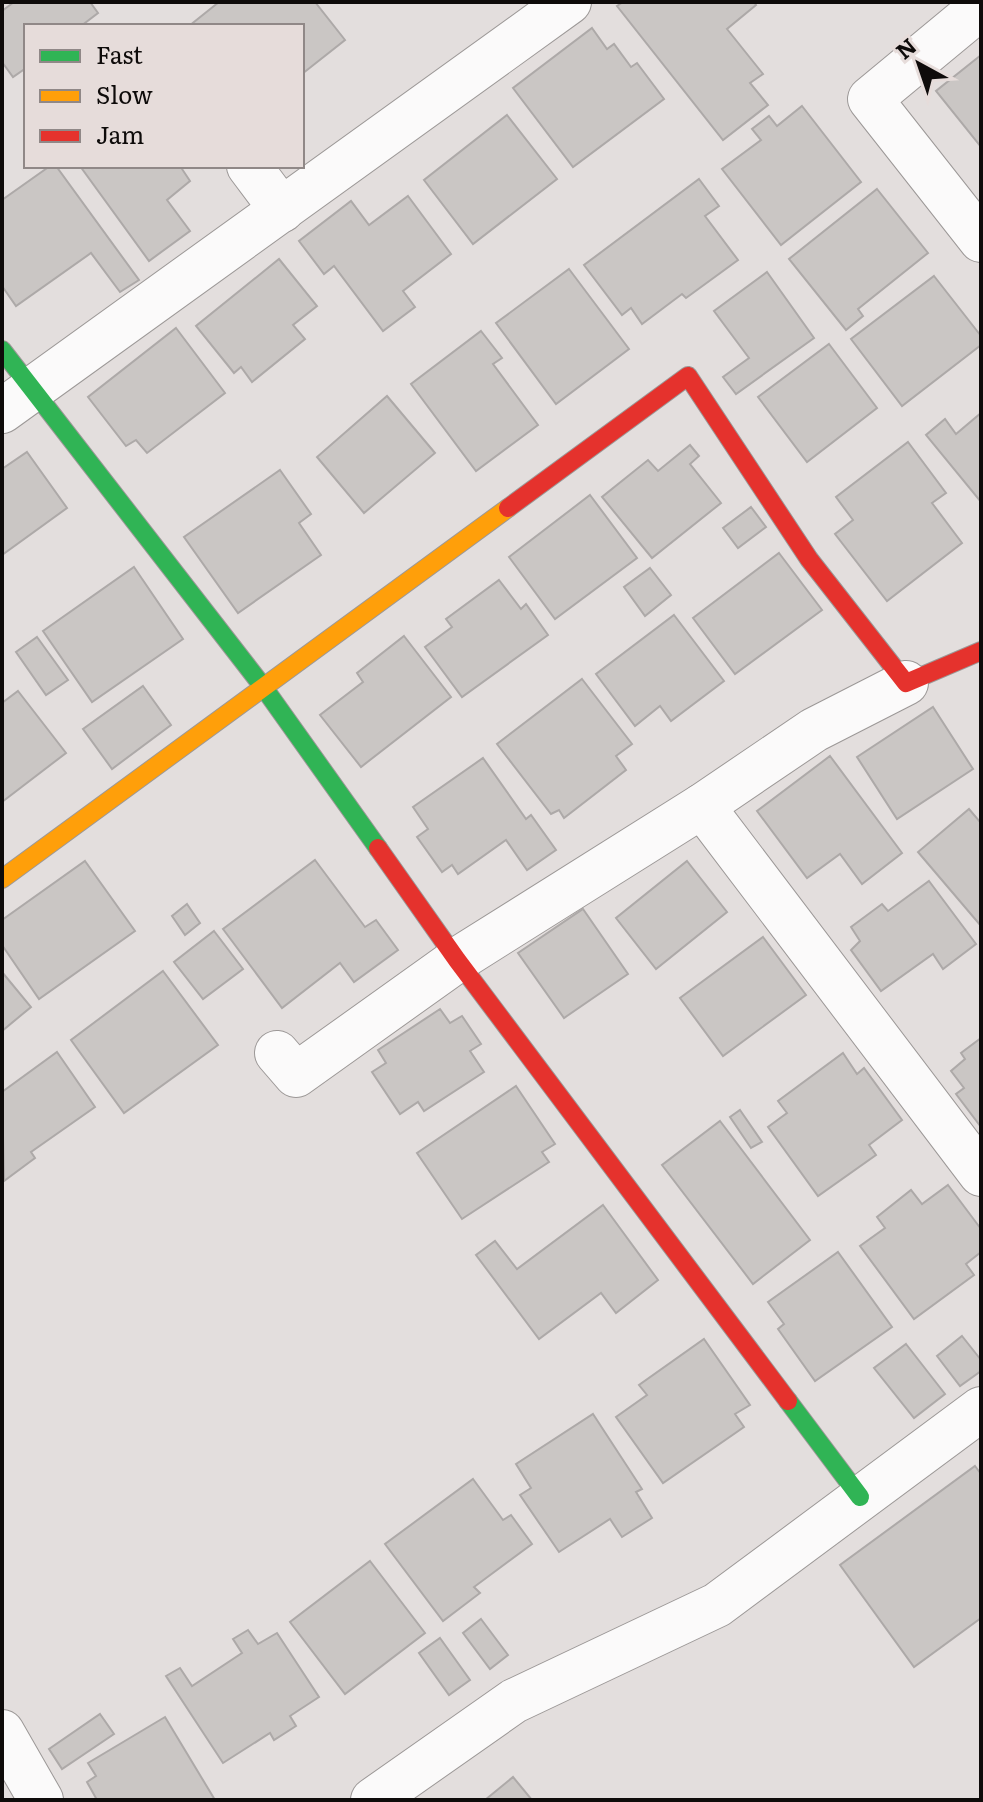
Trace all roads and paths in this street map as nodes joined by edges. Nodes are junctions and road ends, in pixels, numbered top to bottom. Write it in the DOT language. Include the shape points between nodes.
graph roads {
  1 [pos="569,2"];
  2 [pos="981,7"];
  3 [pos="518,16"];
  4 [pos="250,168"];
  5 [pos="282,210"];
  6 [pos="981,240"];
  7 [pos="2,350"];
  8 [pos="17,401"];
  9 [pos="981,651"];
  10 [pos="906,683"];
  11 [pos="264,688"];
  12 [pos="702,806"];
  13 [pos="2,879"];
  14 [pos="457,960"];
  15 [pos="277,1053"];
  16 [pos="981,1174"];
  17 [pos="981,1409"];
  18 [pos="860,1497"];
  19 [pos="2,1732"];
  20 [pos="41,1800"];
  21 [pos="373,1800"];
  1 -- 3 [label="street"];
  2 -- 6 [label="street" via="870,99"];
  3 -- 5 [label="street"];
  4 -- 5 [label="street"];
  5 -- 8 [label="street"];
  7 -- 8 [label="street"];
  8 -- 11 [label="street"];
  9 -- 10 [label="street"];
  10 -- 11 [label="street" via="809,559 688,376"];
  10 -- 12 [label="street" via="814,730"];
  11 -- 13 [label="street"];
  11 -- 14 [label="street"];
  12 -- 14 [label="street"];
  12 -- 16 [label="street"];
  14 -- 15 [label="street" via="296,1075"];
  14 -- 18 [label="street"];
  17 -- 18 [label="street"];
  18 -- 21 [label="street" via="717,1605 514,1701"];
  19 -- 20 [label="street"];
}
